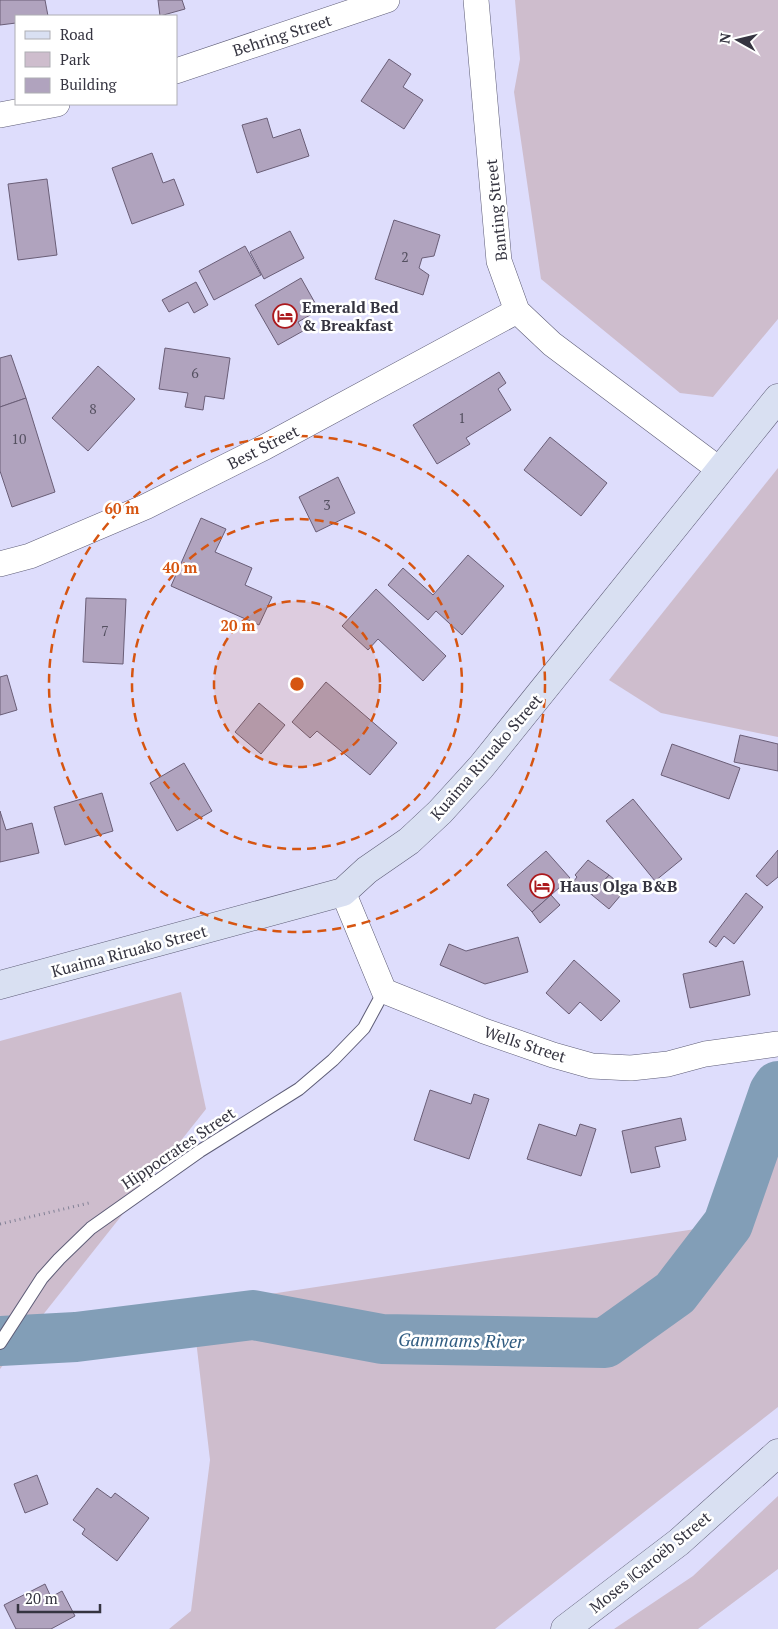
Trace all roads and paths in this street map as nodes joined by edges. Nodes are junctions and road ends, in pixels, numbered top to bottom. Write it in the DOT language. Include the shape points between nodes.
graph roads {
  1 [pos="387,0"];
  2 [pos="476,0"];
  3 [pos="178,70"];
  4 [pos="52,105"];
  5 [pos="0,115"];
  6 [pos="517,310"];
  7 [pos="778,398"];
  8 [pos="720,470"];
  9 [pos="0,564"];
  10 [pos="342,892"];
  11 [pos="0,985"];
  12 [pos="384,991"];
  13 [pos="778,1044"];
  14 [pos="95,1202"];
  15 [pos="0,1224"];
  16 [pos="0,1343"];
  17 [pos="778,1453"];
  18 [pos="564,1629"];
  1 -- 3 [label="street, Behring Street"];
  2 -- 6 [label="street, Banting Street" via="499,261"];
  4 -- 5 [label="street"];
  6 -- 8 [label="street, Banting Street" via="552,344"];
  6 -- 9 [label="street, Best Street" via="265,447 145,507 30,556"];
  7 -- 8 [label="street, Kuaima Riruako Street"];
  8 -- 10 [label="street, Kuaima Riruako Street" via="481,767 409,842 367,870"];
  10 -- 11 [label="street, Kuaima Riruako Street"];
  10 -- 12 [label="street"];
  12 -- 13 [label="street, Wells Street" via="484,1031 592,1066 631,1068 668,1064 705,1054"];
  12 -- 16 [label="lane, Hippocrates Street" via="364,1028 300,1089 200,1151 91,1228 42,1278"];
  14 -- 15 [label="path"];
  17 -- 18 [label="street, Moses ǁGaroëb Street" via="679,1542"];
}
